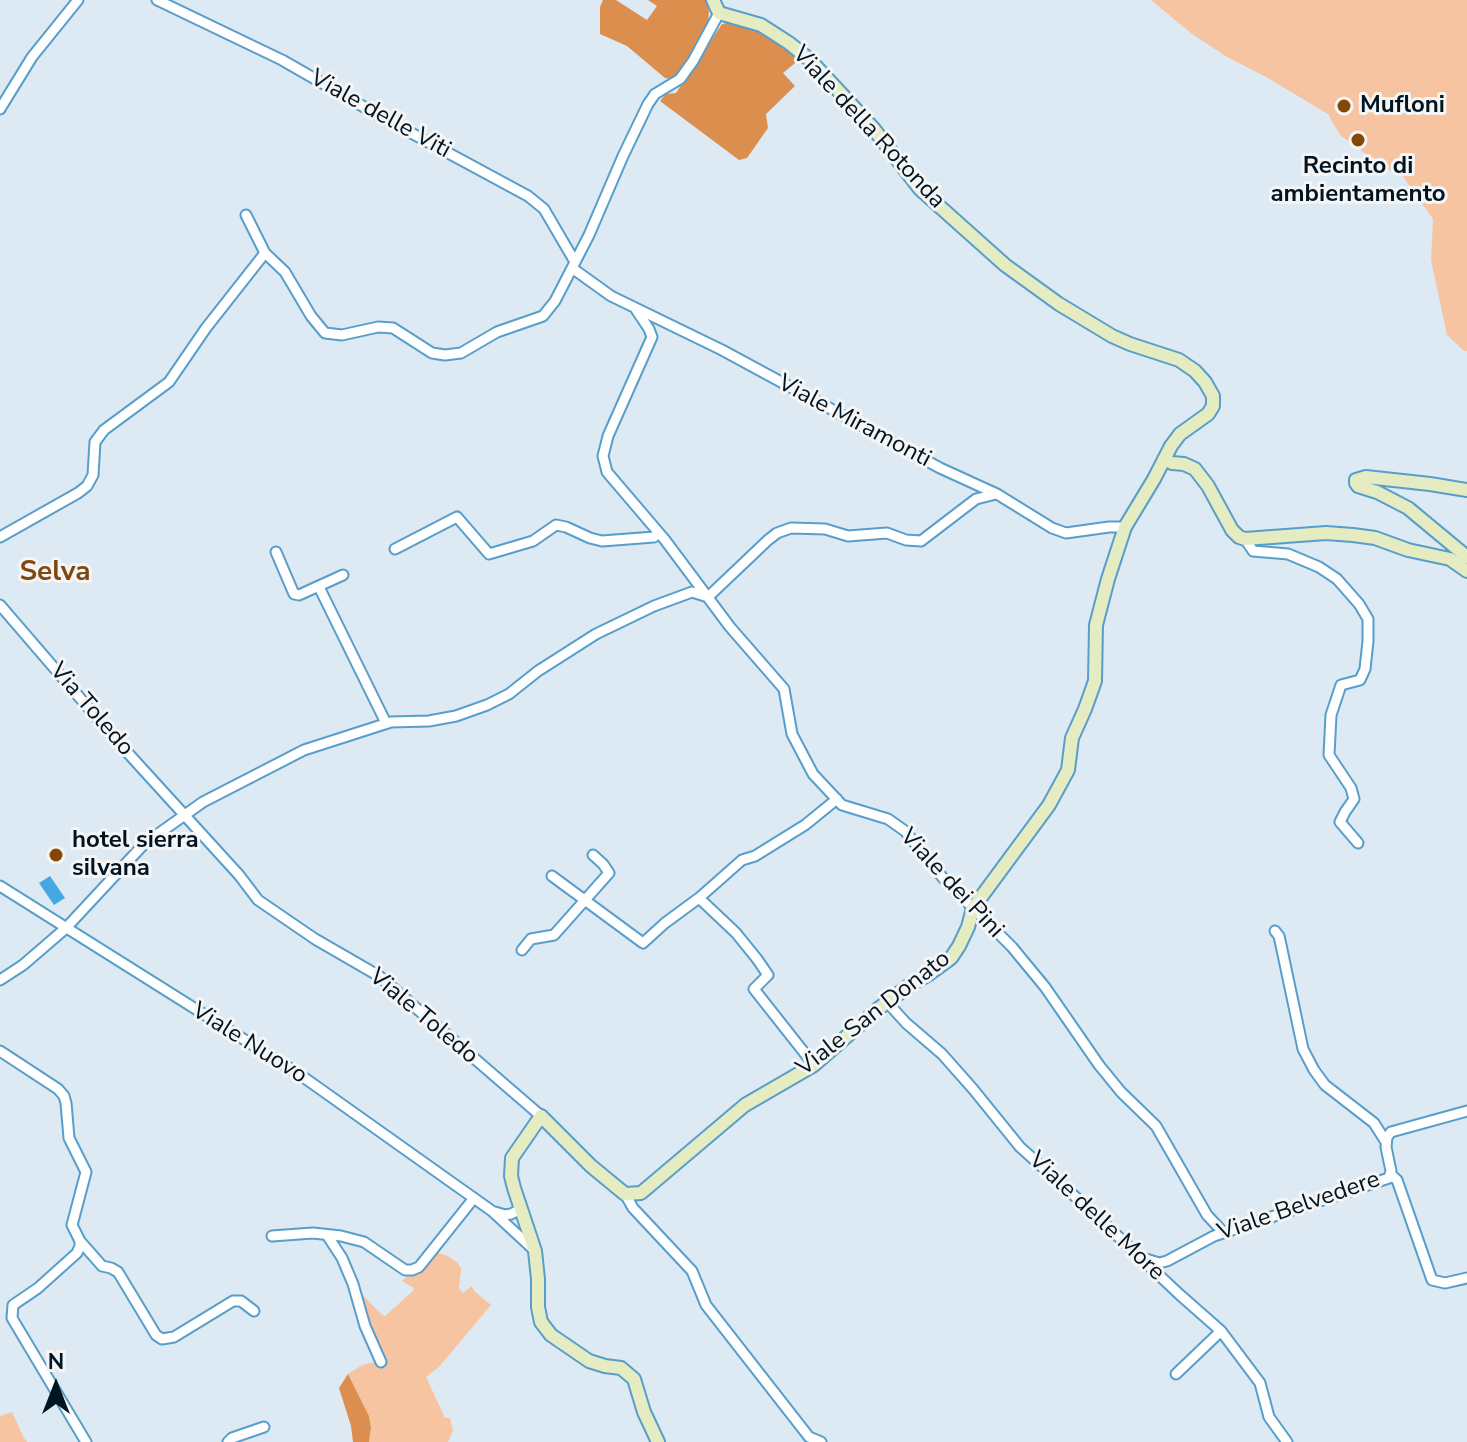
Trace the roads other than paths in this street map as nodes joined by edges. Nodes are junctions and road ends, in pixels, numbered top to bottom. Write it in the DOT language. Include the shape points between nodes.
graph roads {
  1 [pos="78,0"];
  2 [pos="157,0"];
  3 [pos="713,0"];
  4 [pos="719,13"];
  5 [pos="0,109"];
  6 [pos="246,215"];
  7 [pos="265,253"];
  8 [pos="571,270"];
  9 [pos="635,308"];
  10 [pos="1164,459"];
  11 [pos="1467,490"];
  12 [pos="997,494"];
  13 [pos="1125,527"];
  14 [pos="658,533"];
  15 [pos="0,537"];
  16 [pos="1245,539"];
  17 [pos="395,549"];
  18 [pos="276,552"];
  19 [pos="1467,557"];
  20 [pos="1467,571"];
  21 [pos="343,575"];
  22 [pos="319,587"];
  23 [pos="708,597"];
  24 [pos="0,605"];
  25 [pos="386,723"];
  26 [pos="837,799"];
  27 [pos="184,814"];
  28 [pos="1358,843"];
  29 [pos="593,855"];
  30 [pos="552,876"];
  31 [pos="0,886"];
  32 [pos="699,898"];
  33 [pos="584,900"];
  34 [pos="973,908"];
  35 [pos="66,928"];
  36 [pos="1275,931"];
  37 [pos="522,950"];
  38 [pos="0,980"];
  39 [pos="887,1002"];
  40 [pos="0,1051"];
  41 [pos="814,1065"];
  42 [pos="1467,1111"];
  43 [pos="541,1116"];
  44 [pos="1386,1142"];
  45 [pos="1390,1174"];
  46 [pos="625,1194"];
  47 [pos="474,1198"];
  48 [pos="520,1204"];
  49 [pos="492,1211"];
  50 [pos="505,1215"];
  51 [pos="527,1225"];
  52 [pos="512,1228"];
  53 [pos="1223,1232"];
  54 [pos="327,1235"];
  55 [pos="272,1236"];
  56 [pos="80,1241"];
  57 [pos="535,1251"];
  58 [pos="1140,1257"];
  59 [pos="1467,1278"];
  60 [pos="254,1311"];
  61 [pos="1221,1331"];
  62 [pos="381,1362"];
  63 [pos="1176,1374"];
  64 [pos="264,1427"];
  65 [pos="86,1442"];
  66 [pos="228,1442"];
  67 [pos="658,1442"];
  68 [pos="821,1442"];
  69 [pos="1287,1442"];
  1 -- 5 [label="street" via="32,57"];
  2 -- 8 [label="street, Viale delle Viti" via="282,60 528,196 544,209"];
  3 -- 4 [label="street"];
  4 -- 8 [label="street" via="680,79 648,104"];
  4 -- 10 [label="street, Viale della Rotonda" via="761,25 810,60 920,189 1016,274 1112,336 1195,371 1213,396 1213,406 1180,434"];
  6 -- 7 [label="street"];
  7 -- 8 [label="street" via="285,272 325,333 393,328 432,353 445,355 461,353 497,332 543,316"];
  7 -- 15 [label="street" via="169,382 104,430 95,442 87,486"];
  8 -- 9 [label="street, Viale Miramonti"];
  9 -- 12 [label="street, Viale Miramonti"];
  9 -- 14 [label="street, Viale dei Pini" via="652,337 603,456 607,472"];
  10 -- 13 [label="street, Viale San Donato"];
  10 -- 16 [label="street" via="1195,469 1232,530"];
  11 -- 19 [label="street" via="1356,480 1358,486 1408,508"];
  12 -- 13 [label="street, Viale Miramonti" via="1066,533"];
  12 -- 23 [label="street" via="976,499 921,541 887,533 848,536 791,528 768,540"];
  13 -- 34 [label="street, Viale San Donato" via="1096,625 1095,681 1072,738 1068,770 1049,805"];
  14 -- 17 [label="street" via="602,541 556,525 533,541 489,554 457,517"];
  14 -- 23 [label="street, Viale dei Pini"];
  16 -- 20 [label="street" via="1326,533 1375,538 1450,559"];
  16 -- 28 [label="street" via="1253,551 1288,554 1319,567 1337,579 1368,619 1365,669 1360,680 1341,685 1331,715 1329,755 1351,788 1354,799 1340,822"];
  18 -- 22 [label="street" via="294,594"];
  21 -- 22 [label="street"];
  22 -- 25 [label="street"];
  23 -- 25 [label="street" via="692,592 596,634 487,705 429,721"];
  23 -- 26 [label="street, Viale dei Pini" via="784,689 792,734 813,774"];
  24 -- 27 [label="street, Via Toledo"];
  25 -- 27 [label="street" via="304,750"];
  26 -- 32 [label="street" via="805,825 742,860"];
  26 -- 34 [label="street, Viale dei Pini" via="905,831"];
  27 -- 35 [label="street" via="144,844"];
  27 -- 43 [label="street, Viale Toledo" via="258,900 379,976"];
  29 -- 33 [label="street" via="609,873"];
  30 -- 33 [label="street"];
  31 -- 35 [label="street, Viale Nuovo"];
  32 -- 33 [label="street" via="643,943"];
  32 -- 41 [label="street" via="757,959 768,975 754,989"];
  33 -- 37 [label="street" via="554,935 531,939"];
  34 -- 39 [label="street, Viale San Donato" via="951,958"];
  34 -- 53 [label="street, Viale dei Pini" via="1012,947 1099,1065 1156,1126 1207,1215"];
  35 -- 38 [label="street"];
  35 -- 47 [label="street, Viale Nuovo" via="299,1074"];
  36 -- 44 [label="street" via="1303,1049 1314,1070 1374,1123"];
  39 -- 41 [label="street, Viale San Donato"];
  39 -- 58 [label="street, Viale delle More" via="942,1054 1020,1147"];
  40 -- 56 [label="street" via="64,1096 69,1138 86,1172 72,1225"];
  41 -- 46 [label="street, Viale San Donato" via="745,1105 641,1193"];
  42 -- 44 [label="street, Viale Belvedere" via="1391,1132"];
  43 -- 46 [label="street, Viale Toledo"];
  43 -- 48 [label="street" via="512,1158 511,1176"];
  44 -- 45 [label="street, Viale Belvedere"];
  45 -- 53 [label="street, Viale Belvedere"];
  45 -- 59 [label="street" via="1397,1180 1432,1280"];
  46 -- 68 [label="street" via="692,1271 706,1305 809,1437"];
  47 -- 49 [label="street, Viale Nuovo"];
  47 -- 54 [label="street" via="412,1270 364,1242"];
  48 -- 50 [label="street"];
  48 -- 51 [label="street"];
  49 -- 50 [label="street, Viale Nuovo"];
  49 -- 52 [label="street, Viale Nuovo"];
  50 -- 51 [label="street, Viale Nuovo"];
  51 -- 52 [label="street"];
  51 -- 57 [label="street"];
  52 -- 57 [label="street, Viale Nuovo"];
  53 -- 58 [label="street, Viale Belvedere" via="1167,1261"];
  54 -- 55 [label="street"];
  54 -- 62 [label="street" via="342,1258"];
  56 -- 60 [label="street" via="102,1266 118,1272 162,1339 233,1301"];
  56 -- 65 [label="street" via="77,1253 13,1305 12,1318"];
  57 -- 67 [label="street" via="541,1322 589,1361 621,1368 634,1379"];
  58 -- 61 [label="street, Viale delle More"];
  61 -- 63 [label="street"];
  61 -- 69 [label="street, Viale delle More" via="1260,1383 1269,1417"];
  64 -- 66 [label="street"];
}
